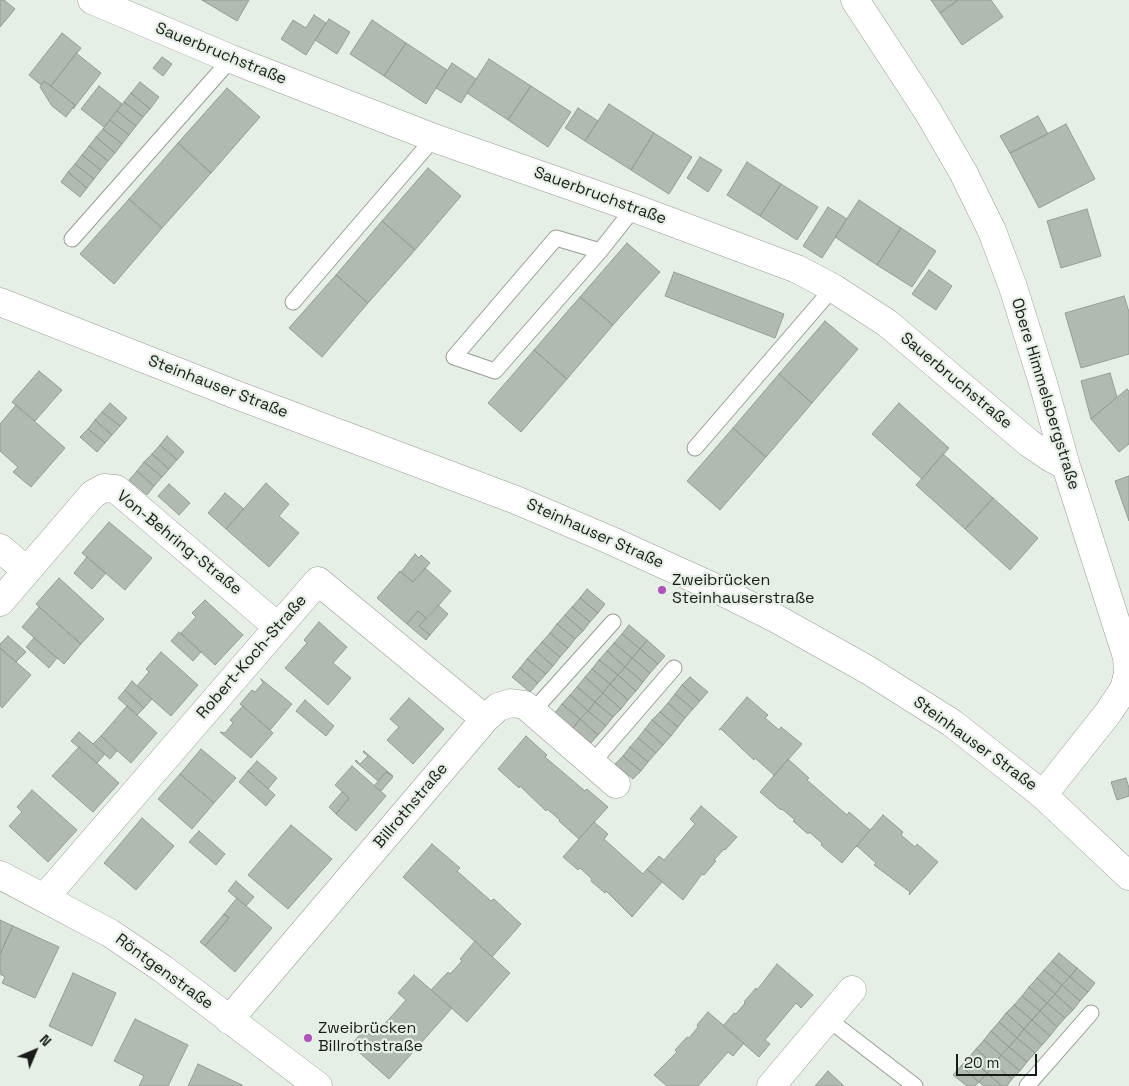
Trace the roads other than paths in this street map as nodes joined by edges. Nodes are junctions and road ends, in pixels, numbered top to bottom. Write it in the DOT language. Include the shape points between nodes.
graph roads {
  1 [pos="855,0"];
  2 [pos="108,3"];
  3 [pos="231,60"];
  4 [pos="434,138"];
  5 [pos="634,208"];
  6 [pos="72,239"];
  7 [pos="600,251"];
  8 [pos="833,288"];
  9 [pos="0,302"];
  10 [pos="293,302"];
  11 [pos="695,448"];
  12 [pos="1066,466"];
  13 [pos="0,548"];
  14 [pos="27,571"];
  15 [pos="0,602"];
  16 [pos="613,622"];
  17 [pos="278,627"];
  18 [pos="674,668"];
  19 [pos="533,711"];
  20 [pos="485,719"];
  21 [pos="592,763"];
  22 [pos="616,784"];
  23 [pos="1043,794"];
  24 [pos="0,875"];
  25 [pos="1129,876"];
  26 [pos="45,897"];
  27 [pos="852,990"];
  28 [pos="1091,1013"];
  29 [pos="229,1020"];
  30 [pos="828,1020"];
  31 [pos="318,1086"];
  32 [pos="771,1086"];
  33 [pos="915,1086"];
  34 [pos="1027,1086"];
  1 -- 12 [label="street, Obere Himmelsbergstraße" via="927,110 992,231 1043,383"];
  2 -- 3 [label="street, Sauerbruchstraße"];
  3 -- 4 [label="street, Sauerbruchstraße"];
  3 -- 6 [label="lane"];
  4 -- 5 [label="street, Sauerbruchstraße"];
  4 -- 10 [label="lane"];
  5 -- 7 [label="lane"];
  5 -- 8 [label="street, Sauerbruchstraße" via="797,269"];
  7 -- 7 [label="lane" via="495,371 454,357 556,238"];
  8 -- 11 [label="lane"];
  8 -- 12 [label="street, Sauerbruchstraße" via="887,323 1030,443"];
  9 -- 23 [label="street, Steinhauser Straße" via="516,500 711,586 861,666 952,723"];
  12 -- 23 [label="street, Obere Himmelsbergstraße" via="1128,657 1128,674 1124,689 1108,713"];
  13 -- 14 [label="street"];
  14 -- 15 [label="street, Von-Behring-Straße"];
  14 -- 17 [label="street, Von-Behring-Straße" via="93,494 104,488 116,489"];
  16 -- 19 [label="lane"];
  17 -- 20 [label="street, Robert-Koch-Straße" via="318,581"];
  17 -- 26 [label="street, Robert-Koch-Straße"];
  18 -- 21 [label="lane"];
  19 -- 20 [label="street, Billrothstraße" via="525,705 511,703 498,707"];
  19 -- 21 [label="street, Billrothstraße"];
  20 -- 29 [label="street, Billrothstraße"];
  21 -- 22 [label="street, Billrothstraße"];
  23 -- 25 [label="street, Steinhauser Straße"];
  24 -- 26 [label="street, Röntgenstraße"];
  26 -- 29 [label="street, Röntgenstraße" via="110,933"];
  27 -- 30 [label="street"];
  28 -- 34 [label="lane"];
  29 -- 31 [label="street, Röntgenstraße"];
  30 -- 32 [label="street"];
  30 -- 33 [label="lane"];
}
